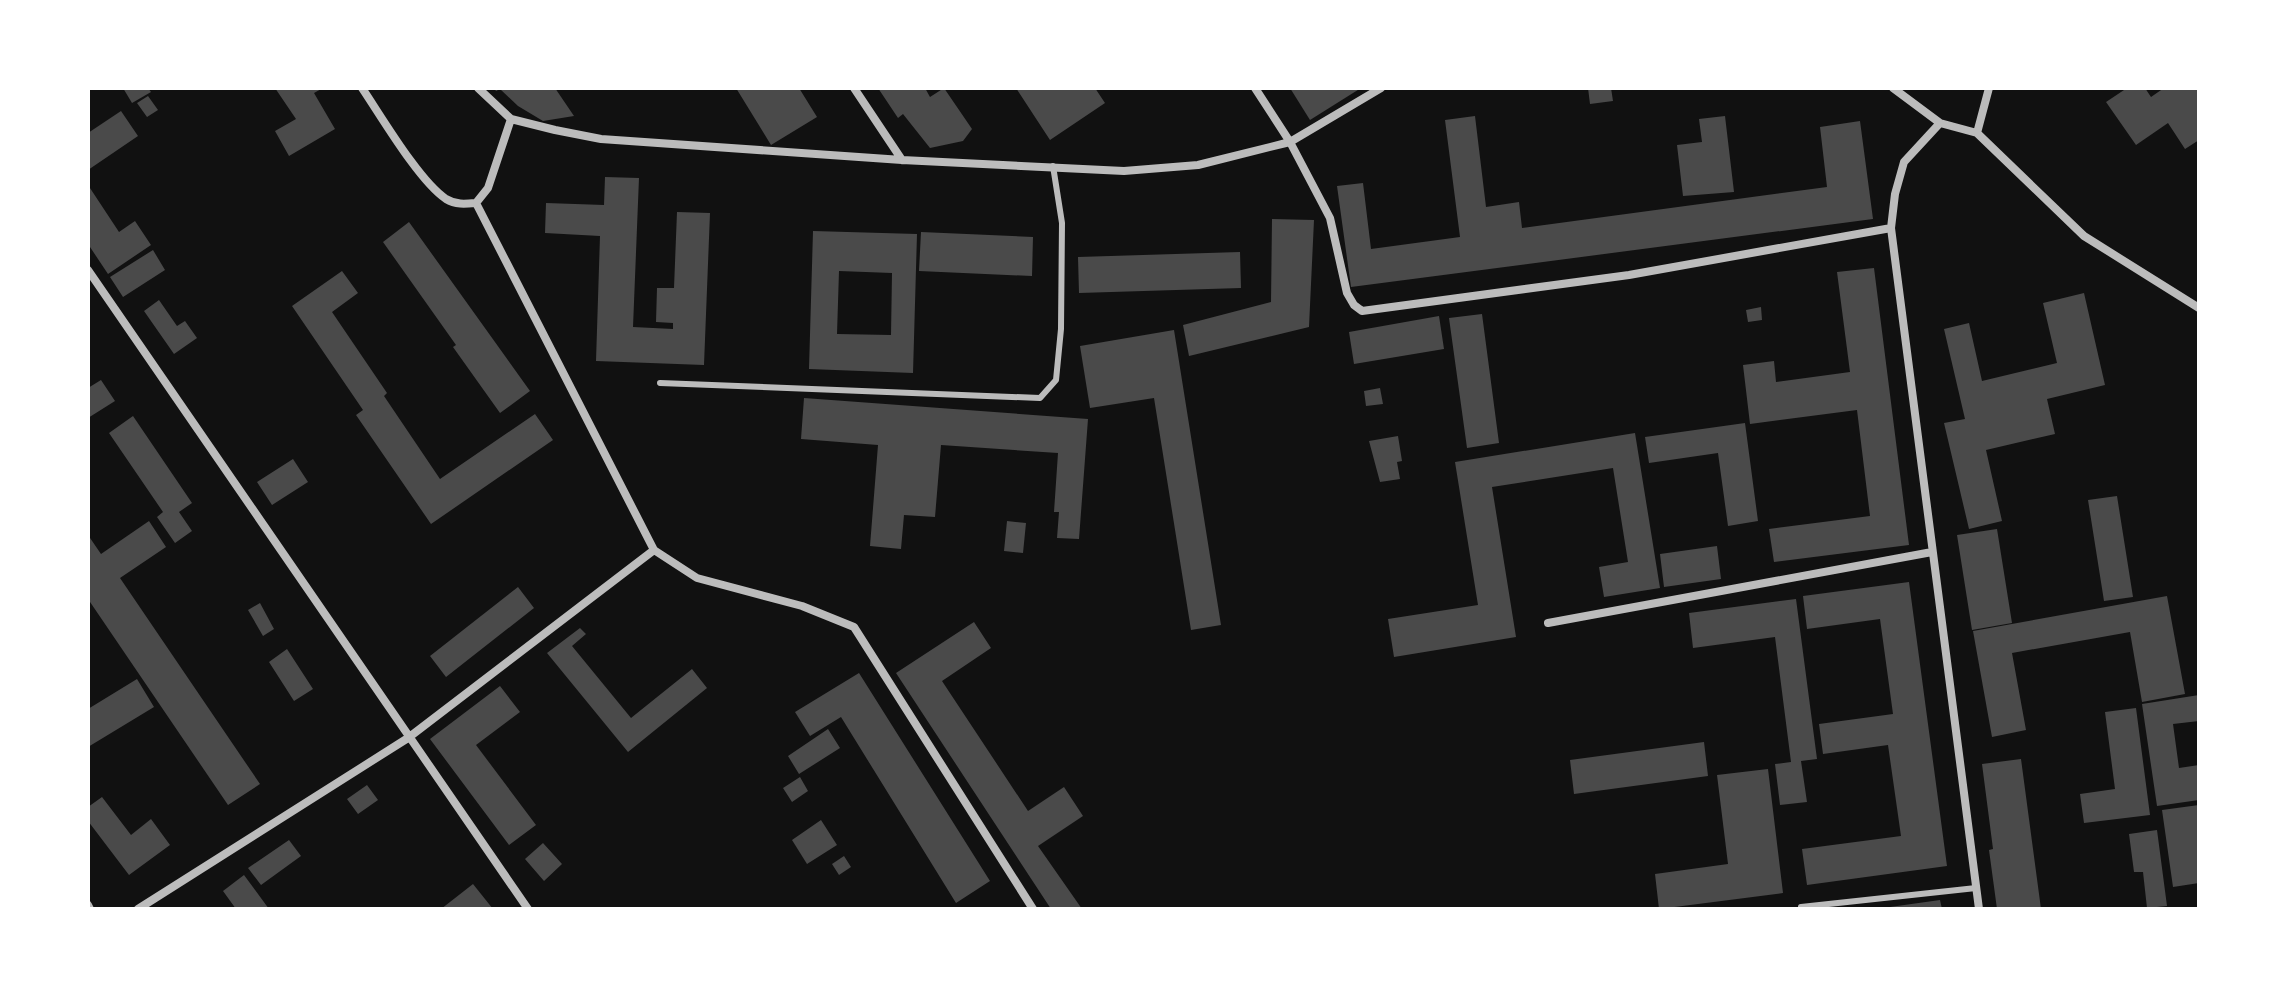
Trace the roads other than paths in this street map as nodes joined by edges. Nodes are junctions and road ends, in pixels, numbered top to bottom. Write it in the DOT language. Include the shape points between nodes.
graph roads {
  1 [pos="362,88"];
  2 [pos="478,88"];
  3 [pos="854,88"];
  4 [pos="1255,88"];
  5 [pos="1381,88"];
  6 [pos="1893,88"];
  7 [pos="1989,88"];
  8 [pos="511,119"];
  9 [pos="1940,123"];
  10 [pos="1977,133"];
  11 [pos="1290,142"];
  12 [pos="902,160"];
  13 [pos="1053,166"];
  14 [pos="476,203"];
  15 [pos="1891,228"];
  16 [pos="88,270"];
  17 [pos="2199,308"];
  18 [pos="660,383"];
  19 [pos="654,550"];
  20 [pos="1932,552"];
  21 [pos="1548,623"];
  22 [pos="408,738"];
  23 [pos="1976,888"];
  24 [pos="1801,907"];
  25 [pos="138,909"];
  26 [pos="528,909"];
  27 [pos="1033,909"];
  28 [pos="1979,909"];
  1 -- 14 [label="street" via="434,189 461,205"];
  2 -- 8 [label="street"];
  3 -- 12 [label="street"];
  4 -- 11 [label="street"];
  5 -- 11 [label="street"];
  6 -- 9 [label="street"];
  7 -- 10 [label="street"];
  8 -- 12 [label="street" via="601,139"];
  8 -- 14 [label="street" via="488,188"];
  9 -- 10 [label="street"];
  9 -- 15 [label="street" via="1904,162"];
  10 -- 17 [label="street" via="2084,236"];
  11 -- 13 [label="street" via="1198,165 1124,171"];
  11 -- 15 [label="street" via="1330,218 1347,293 1362,311 1629,275"];
  12 -- 13 [label="street"];
  13 -- 18 [label="lane" via="1062,223 1061,329 1056,380 1040,398"];
  14 -- 19 [label="street"];
  15 -- 20 [label="street"];
  16 -- 22 [label="street"];
  19 -- 22 [label="street"];
  19 -- 27 [label="street" via="697,578 802,606 854,627"];
  20 -- 21 [label="street"];
  20 -- 23 [label="street"];
  22 -- 25 [label="street"];
  22 -- 26 [label="street"];
  23 -- 24 [label="lane"];
  23 -- 28 [label="street"];
}
